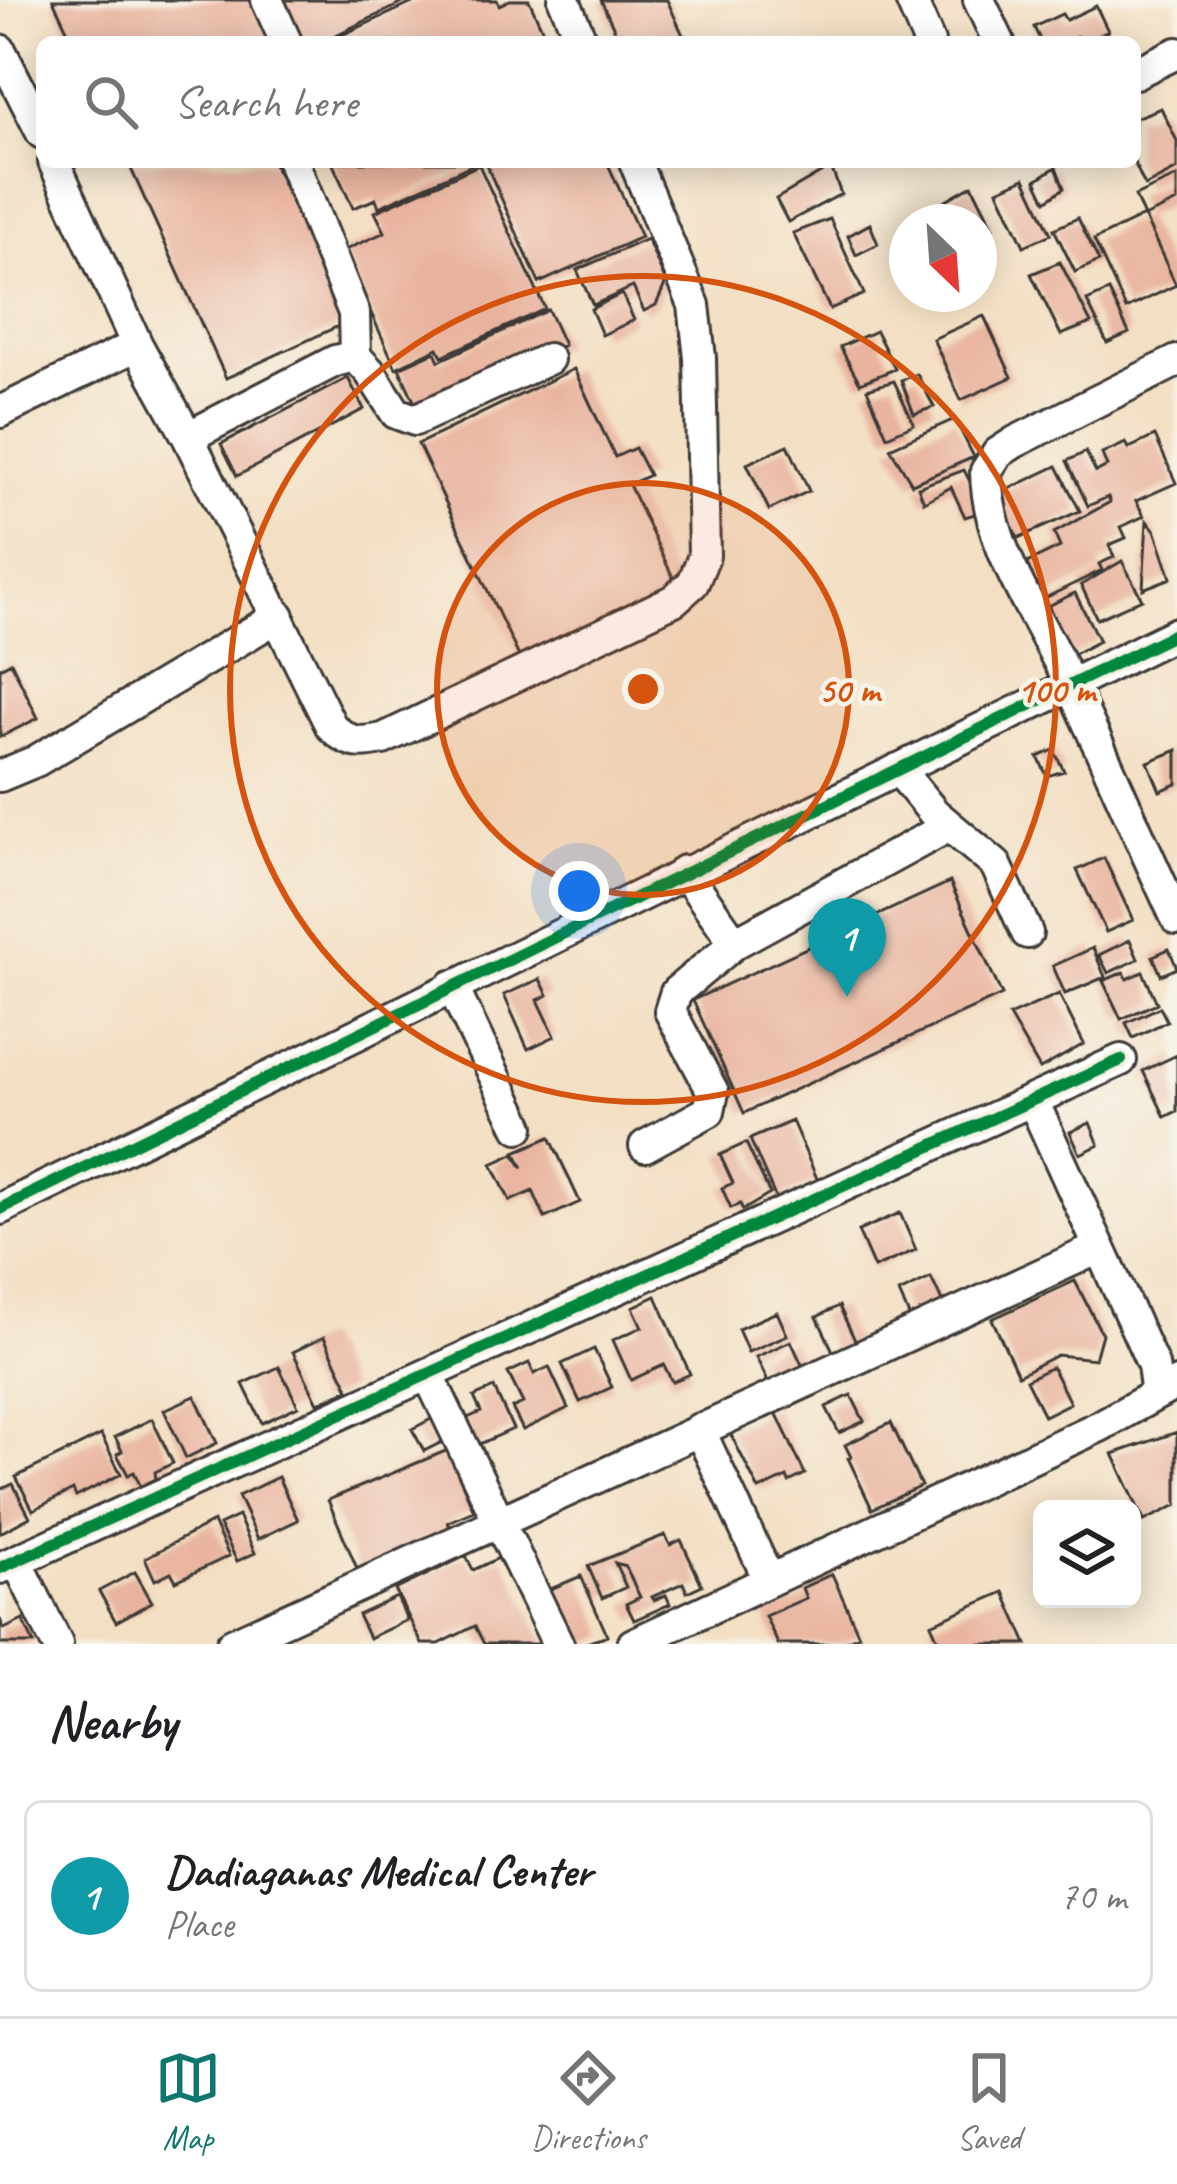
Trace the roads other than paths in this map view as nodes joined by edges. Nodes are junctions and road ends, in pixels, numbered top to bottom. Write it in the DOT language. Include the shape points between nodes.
graph roads {
  1 [pos="267,0"];
  2 [pos="563,0"];
  3 [pos="910,0"];
  4 [pos="979,0"];
  5 [pos="283,36"];
  6 [pos="579,36"];
  7 [pos="926,36"];
  8 [pos="996,36"];
  9 [pos="0,50"];
  10 [pos="1177,53"];
  11 [pos="1141,70"];
  12 [pos="36,121"];
  13 [pos="57,168"];
  14 [pos="295,168"];
  15 [pos="637,168"];
  16 [pos="137,346"];
  17 [pos="356,356"];
  18 [pos="548,359"];
  19 [pos="1177,361"];
  20 [pos="0,412"];
  21 [pos="188,437"];
  22 [pos="279,616"];
  23 [pos="1177,633"];
  24 [pos="1070,683"];
  25 [pos="898,769"];
  26 [pos="0,776"];
  27 [pos="950,826"];
  28 [pos="684,871"];
  29 [pos="1177,919"];
  30 [pos="1028,933"];
  31 [pos="735,943"];
  32 [pos="452,986"];
  33 [pos="1121,1060"];
  34 [pos="1033,1101"];
  35 [pos="519,1127"];
  36 [pos="645,1146"];
  37 [pos="0,1209"];
  38 [pos="1099,1248"];
  39 [pos="428,1374"];
  40 [pos="1164,1390"];
  41 [pos="699,1429"];
  42 [pos="497,1520"];
  43 [pos="8,1564"];
  44 [pos="769,1580"];
  45 [pos="57,1644"];
  46 [pos="232,1644"];
  47 [pos="558,1644"];
  48 [pos="634,1644"];
  1 -- 5 [label="street"];
  2 -- 6 [label="street"];
  3 -- 7 [label="street"];
  4 -- 8 [label="street"];
  9 -- 12 [label="street"];
  10 -- 11 [label="street"];
  13 -- 16 [label="street"];
  14 -- 17 [label="street" via="354,313"];
  15 -- 22 [label="street" via="694,304 704,556 693,584 625,626 360,744 332,726"];
  16 -- 20 [label="street"];
  16 -- 21 [label="street"];
  17 -- 18 [label="street" via="396,413 415,420"];
  17 -- 21 [label="street"];
  19 -- 24 [label="street" via="1015,442 986,471 1009,565"];
  21 -- 22 [label="street"];
  22 -- 26 [label="street"];
  23 -- 24 [label="street"];
  24 -- 25 [label="street"];
  24 -- 29 [label="street"];
  25 -- 27 [label="street"];
  25 -- 28 [label="street"];
  27 -- 30 [label="street" via="996,865"];
  27 -- 31 [label="street"];
  28 -- 31 [label="street"];
  28 -- 32 [label="street"];
  31 -- 36 [label="street" via="676,992 670,1010 713,1092 709,1112"];
  32 -- 35 [label="street"];
  32 -- 37 [label="street"];
  33 -- 34 [label="street"];
  34 -- 38 [label="street"];
  34 -- 39 [label="street"];
  38 -- 40 [label="street" via="1156,1388"];
  38 -- 41 [label="street"];
  39 -- 42 [label="street"];
  39 -- 43 [label="street"];
  40 -- 44 [label="street"];
  41 -- 42 [label="street"];
  41 -- 44 [label="street"];
  42 -- 46 [label="street"];
  42 -- 47 [label="street"];
  43 -- 45 [label="street"];
  44 -- 48 [label="street"];
}
